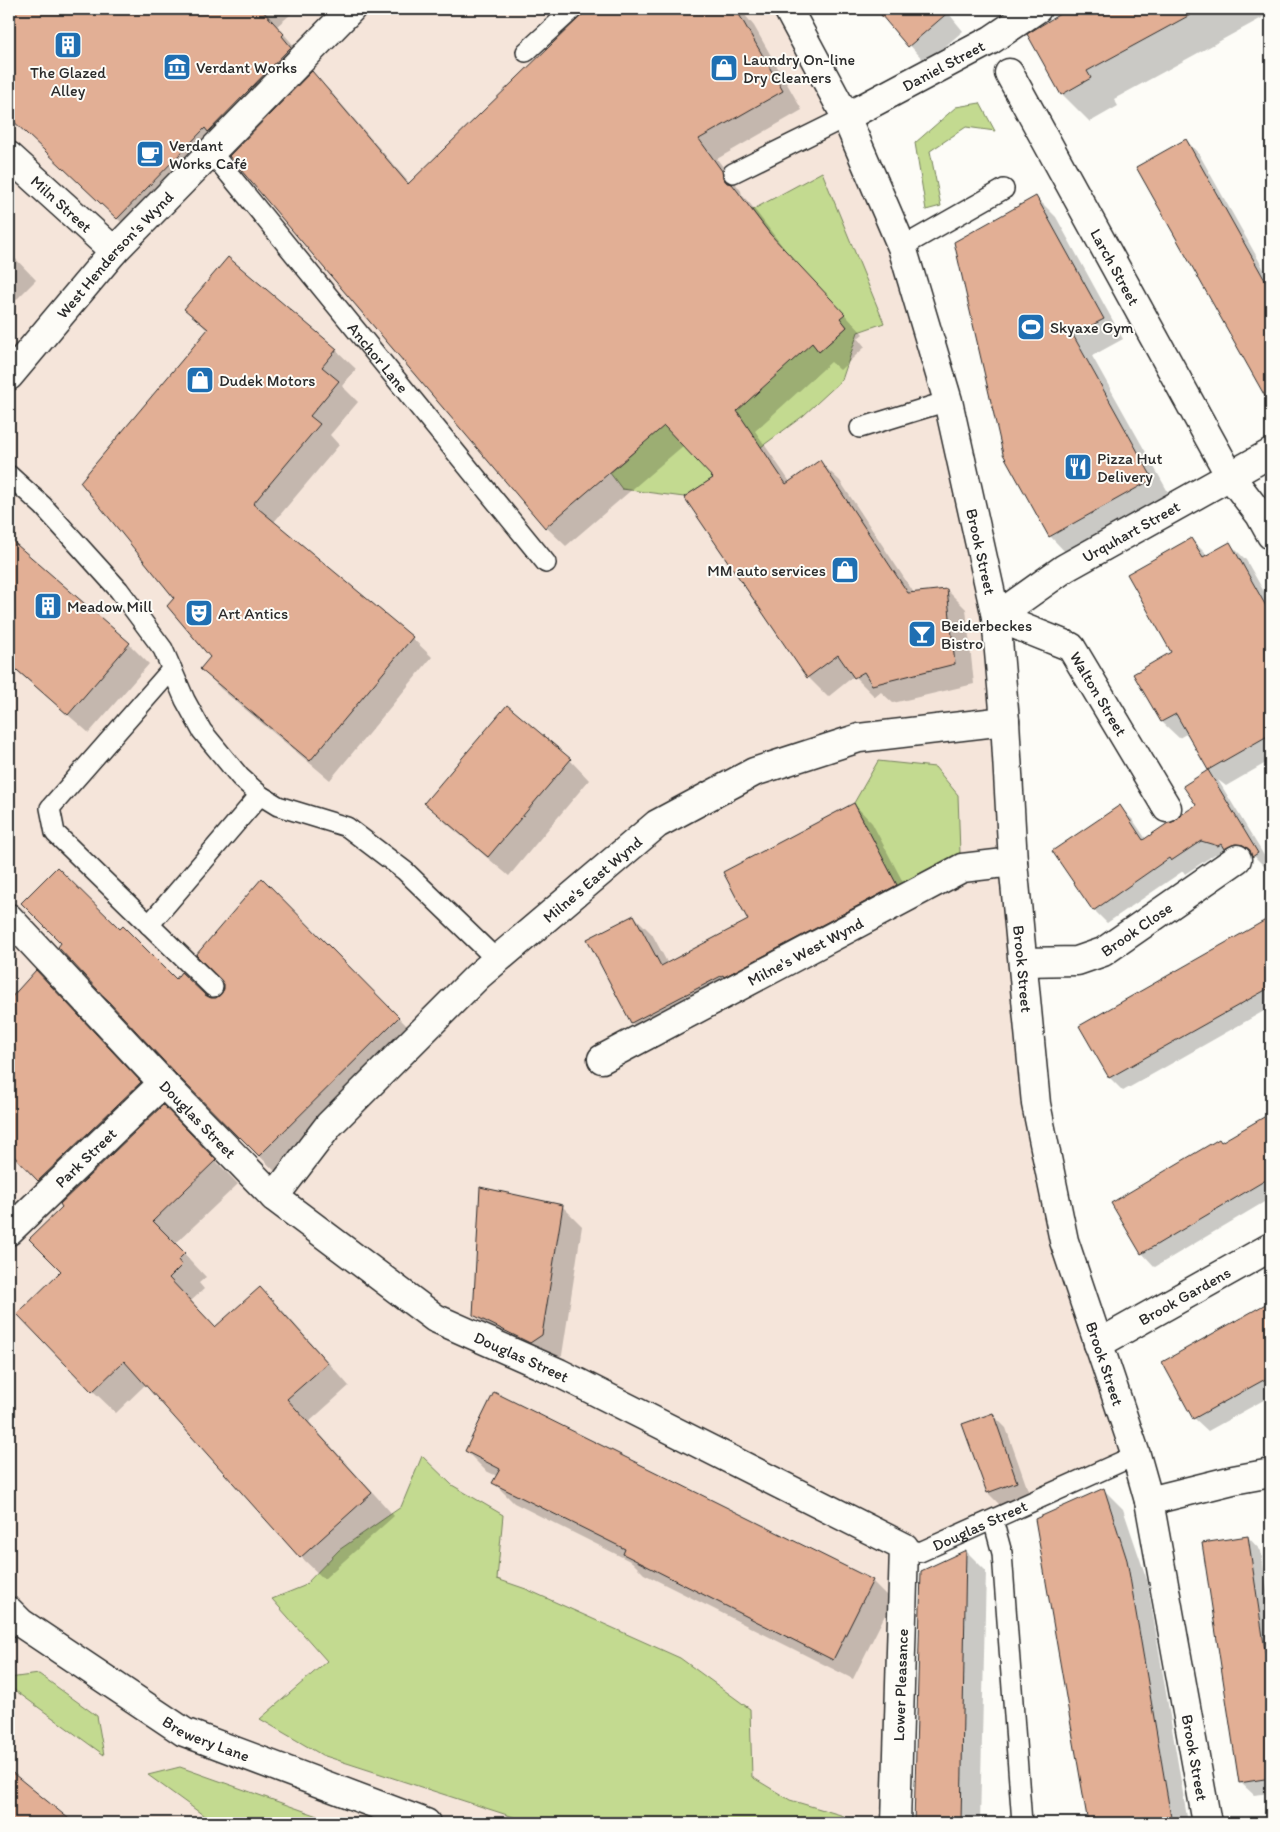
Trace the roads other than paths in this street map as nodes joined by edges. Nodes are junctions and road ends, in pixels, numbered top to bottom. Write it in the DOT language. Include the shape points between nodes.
graph roads {
  1 [pos="351,9"];
  2 [pos="572,9"];
  3 [pos="788,9"];
  4 [pos="1037,9"];
  5 [pos="526,52"];
  6 [pos="1009,73"];
  7 [pos="846,117"];
  8 [pos="211,152"];
  9 [pos="9,156"];
  10 [pos="733,173"];
  11 [pos="1004,190"];
  12 [pos="902,247"];
  13 [pos="114,251"];
  14 [pos="9,376"];
  15 [pos="948,400"];
  16 [pos="860,428"];
  17 [pos="1271,453"];
  18 [pos="9,475"];
  19 [pos="1230,476"];
  20 [pos="1271,535"];
  21 [pos="546,563"];
  22 [pos="996,617"];
  23 [pos="172,669"];
  24 [pos="1005,721"];
  25 [pos="260,795"];
  26 [pos="1167,808"];
  27 [pos="1237,860"];
  28 [pos="1013,862"];
  29 [pos="9,918"];
  30 [pos="149,925"];
  31 [pos="497,960"];
  32 [pos="1022,962"];
  33 [pos="213,987"];
  34 [pos="602,1059"];
  35 [pos="163,1083"];
  36 [pos="274,1197"];
  37 [pos="9,1231"];
  38 [pos="1271,1246"];
  39 [pos="1098,1344"];
  40 [pos="1136,1455"];
  41 [pos="1271,1473"];
  42 [pos="1149,1501"];
  43 [pos="993,1520"];
  44 [pos="904,1547"];
  45 [pos="9,1610"];
  46 [pos="411,1821"];
  47 [pos="896,1823"];
  48 [pos="1022,1823"];
  49 [pos="1207,1823"];
  1 -- 8 [label="street, West Henderson's Wynd"];
  2 -- 5 [label="lane"];
  3 -- 7 [label="street, Brook Street"];
  4 -- 7 [label="street, Daniel Street" via="991,40"];
  6 -- 19 [label="street, Larch Street"];
  7 -- 10 [label="lane"];
  7 -- 12 [label="street, Brook Street"];
  8 -- 13 [label="street, West Henderson's Wynd"];
  8 -- 21 [label="lane, Anchor Lane"];
  9 -- 13 [label="street, Miln Street"];
  11 -- 12 [label="lane"];
  12 -- 15 [label="street, Brook Street"];
  13 -- 14 [label="street, West Henderson's Wynd"];
  15 -- 16 [label="lane"];
  15 -- 22 [label="street, Brook Street"];
  17 -- 19 [label="street, Urquhart Street"];
  18 -- 23 [label="lane" via="43,506 119,590 162,649"];
  19 -- 20 [label="street, Larch Street"];
  19 -- 22 [label="street, Urquhart Street" via="1065,568"];
  22 -- 24 [label="street, Brook Street"];
  22 -- 26 [label="street, Walton Street" via="1071,647"];
  23 -- 25 [label="lane" via="202,731 240,777"];
  23 -- 30 [label="lane" via="50,808 55,833"];
  24 -- 28 [label="street, Brook Street"];
  24 -- 31 [label="street, Milne's East Wynd" via="859,738 754,772 657,824"];
  25 -- 30 [label="lane"];
  25 -- 31 [label="lane" via="278,806 347,827 405,871"];
  27 -- 32 [label="street, Brook Close" via="1103,952 1077,961"];
  28 -- 32 [label="street, Brook Street"];
  28 -- 34 [label="street, Milne's West Wynd" via="962,868"];
  29 -- 35 [label="street, Douglas Street"];
  30 -- 33 [label="lane"];
  31 -- 36 [label="street, Milne's East Wynd" via="329,1125"];
  32 -- 39 [label="street, Brook Street" via="1036,1104 1064,1241"];
  35 -- 36 [label="street, Douglas Street"];
  35 -- 37 [label="street, Park Street"];
  36 -- 44 [label="street, Douglas Street" via="435,1318 560,1374"];
  38 -- 39 [label="street, Brook Gardens"];
  39 -- 40 [label="street, Brook Street"];
  40 -- 42 [label="street, Brook Street"];
  40 -- 43 [label="lane, Douglas Street"];
  41 -- 42 [label="street"];
  42 -- 49 [label="street, Brook Street"];
  43 -- 44 [label="lane, Douglas Street" via="920,1552"];
  43 -- 48 [label="lane" via="1002,1553"];
  44 -- 47 [label="street, Lower Pleasance"];
  45 -- 46 [label="street, Brewery Lane" via="21,1623 184,1732"];
}
